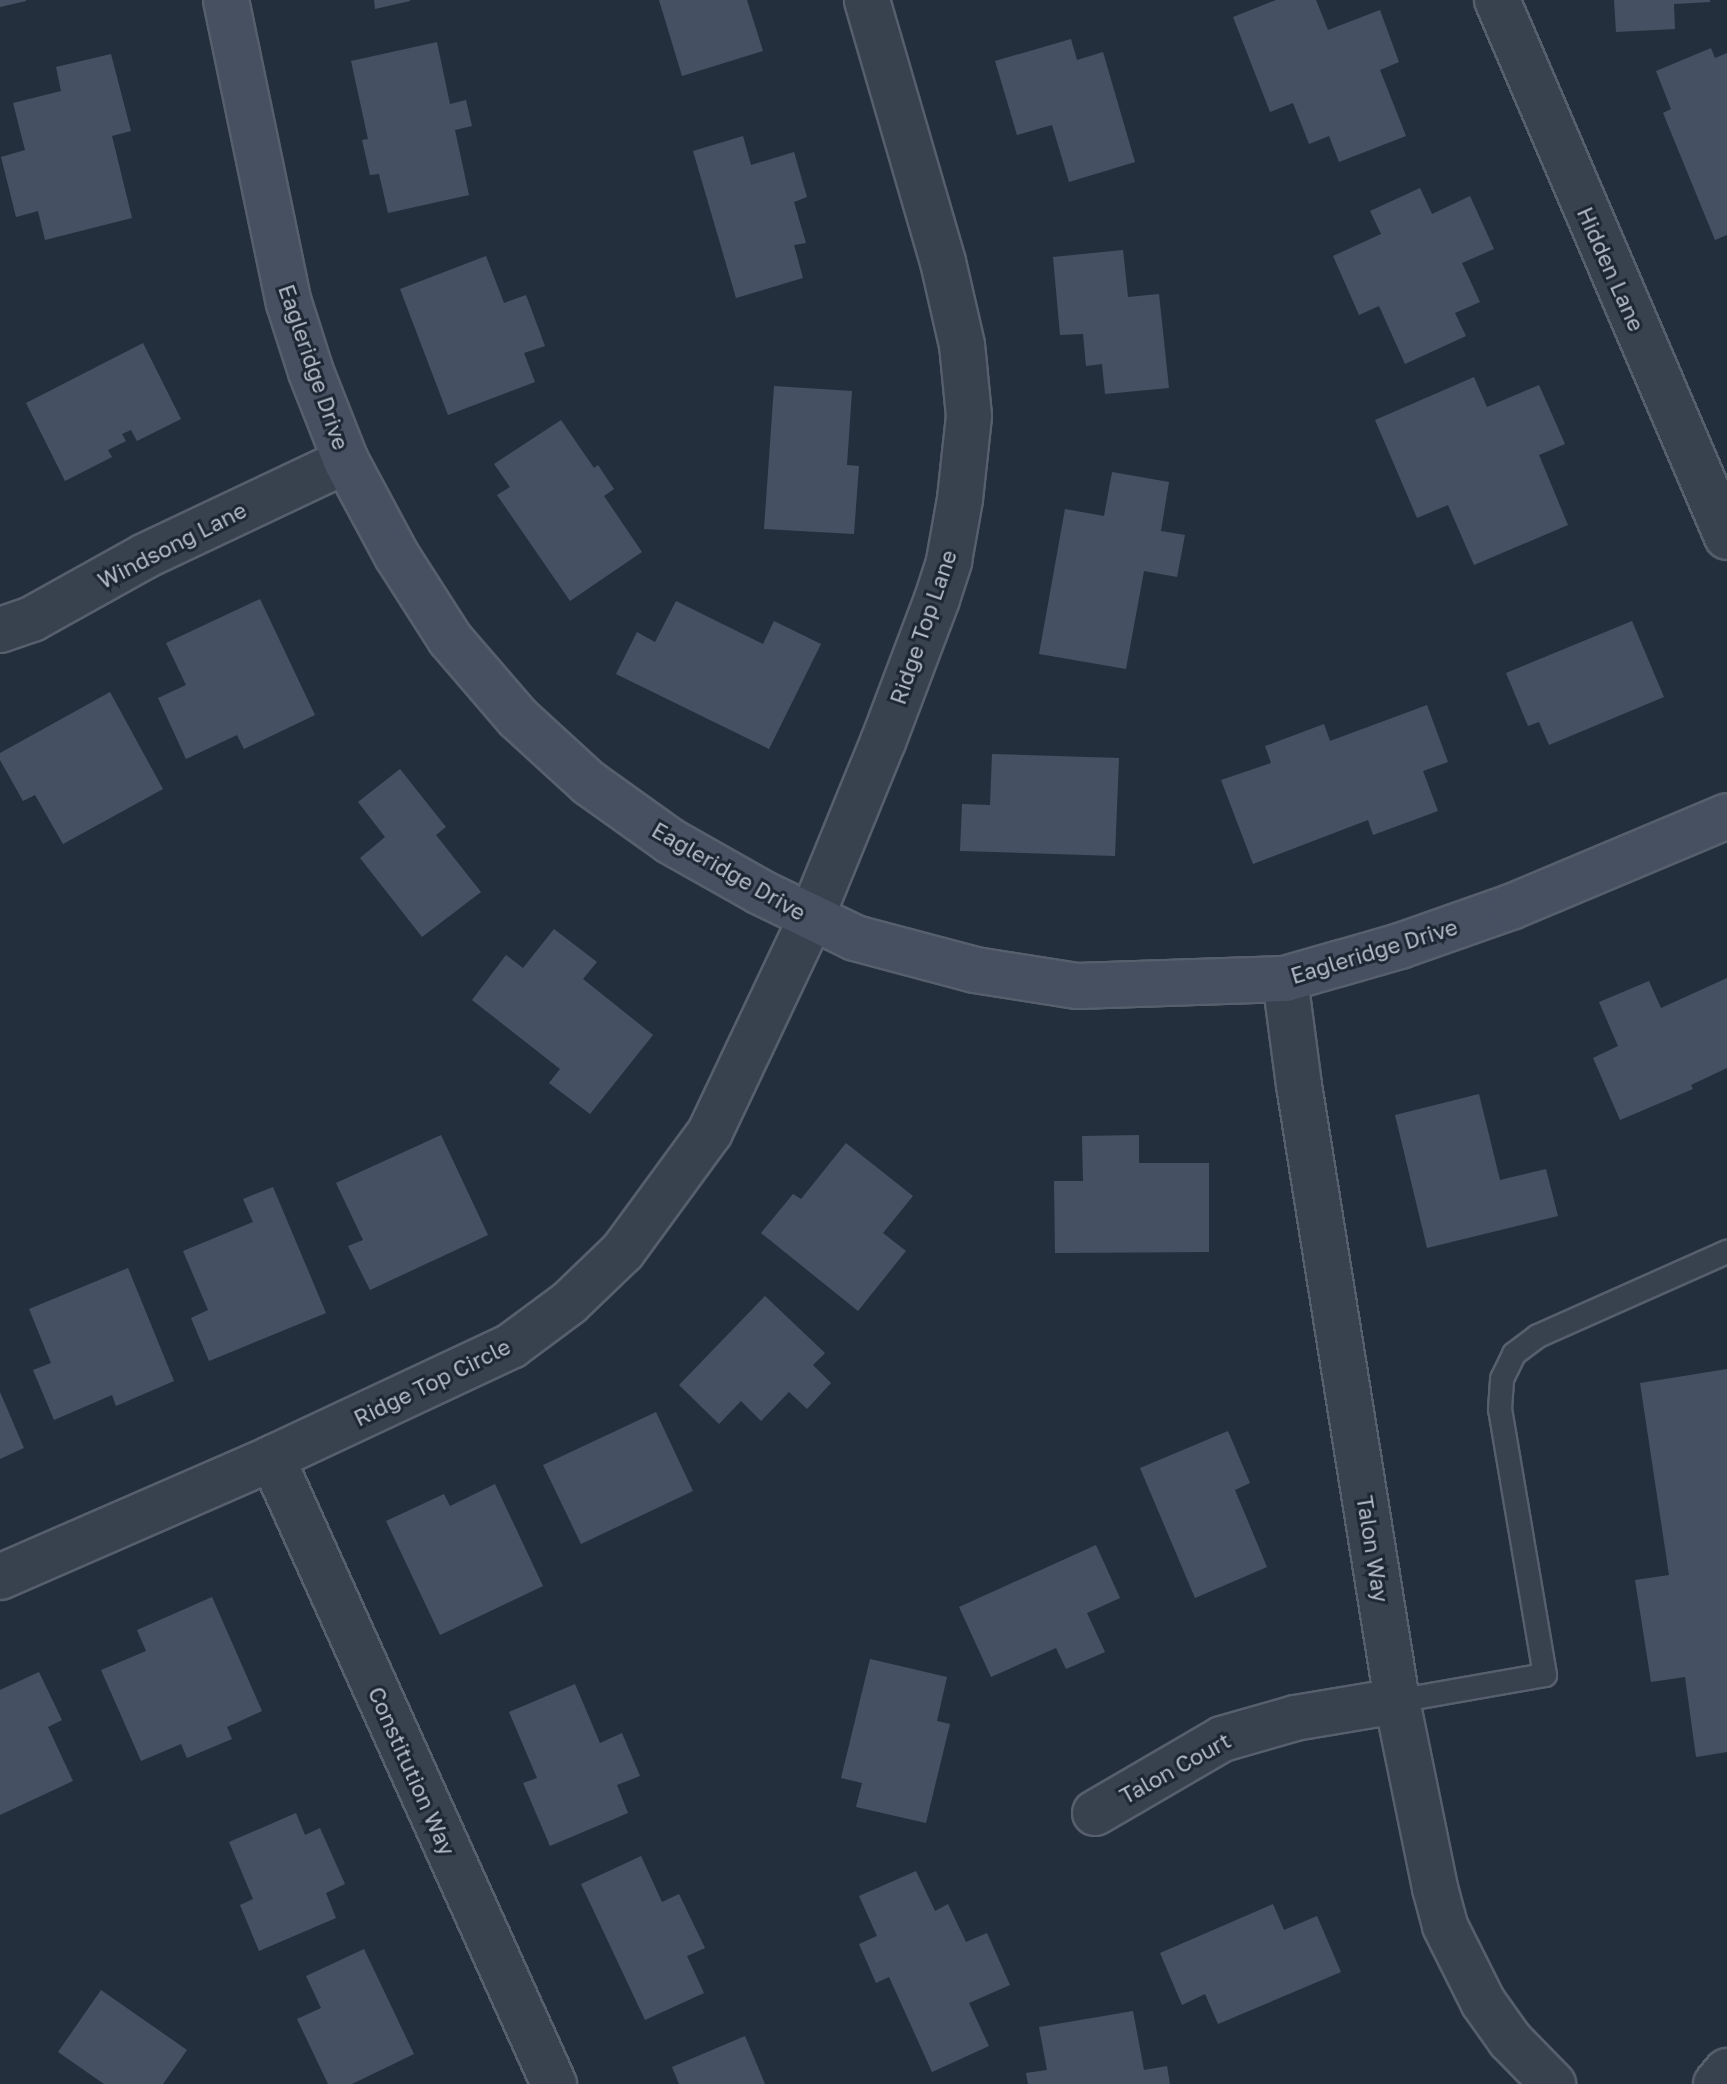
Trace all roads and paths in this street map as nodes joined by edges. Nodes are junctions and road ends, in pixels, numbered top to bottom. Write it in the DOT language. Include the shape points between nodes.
graph roads {
  1 [pos="226,0"];
  2 [pos="867,0"];
  3 [pos="1497,0"];
  4 [pos="346,461"];
  5 [pos="1727,537"];
  6 [pos="0,630"];
  7 [pos="1727,816"];
  8 [pos="811,918"];
  9 [pos="1285,979"];
  10 [pos="1727,1252"];
  11 [pos="272,1458"];
  12 [pos="0,1577"];
  13 [pos="1397,1701"];
  14 [pos="1095,1813"];
  15 [pos="1727,2071"];
  16 [pos="554,2084"];
  17 [pos="1553,2084"];
  18 [pos="1716,2084"];
  1 -- 4 [label="main road, Eagleridge Drive" via="289,303"];
  2 -- 8 [label="street, Ridge Top Lane" via="943,262 962,345 969,416 949,561"];
  3 -- 5 [label="street, Hidden Lane"];
  4 -- 6 [label="street, Windsong Lane" via="145,556 32,619"];
  4 -- 8 [label="main road, Eagleridge Drive" via="450,639 518,718 589,783 670,841"];
  7 -- 9 [label="main road, Eagleridge Drive" via="1511,907"];
  8 -- 9 [label="main road, Eagleridge Drive" via="855,938 975,970 1077,986"];
  8 -- 11 [label="street, Ridge Top Circle" via="710,1132 623,1251 569,1303 511,1346"];
  9 -- 13 [label="street, Talon Way"];
  10 -- 13 [label="lane" via="1538,1336 1514,1354 1502,1379 1500,1409 1545,1675"];
  11 -- 12 [label="street, Ridge Top Circle"];
  11 -- 16 [label="street, Constitution Way"];
  13 -- 14 [label="street, Talon Court" via="1295,1718 1222,1739"];
  13 -- 17 [label="street, Talon Way" via="1445,1926 1483,2002 1510,2040"];
  15 -- 18 [label="street"];
}
